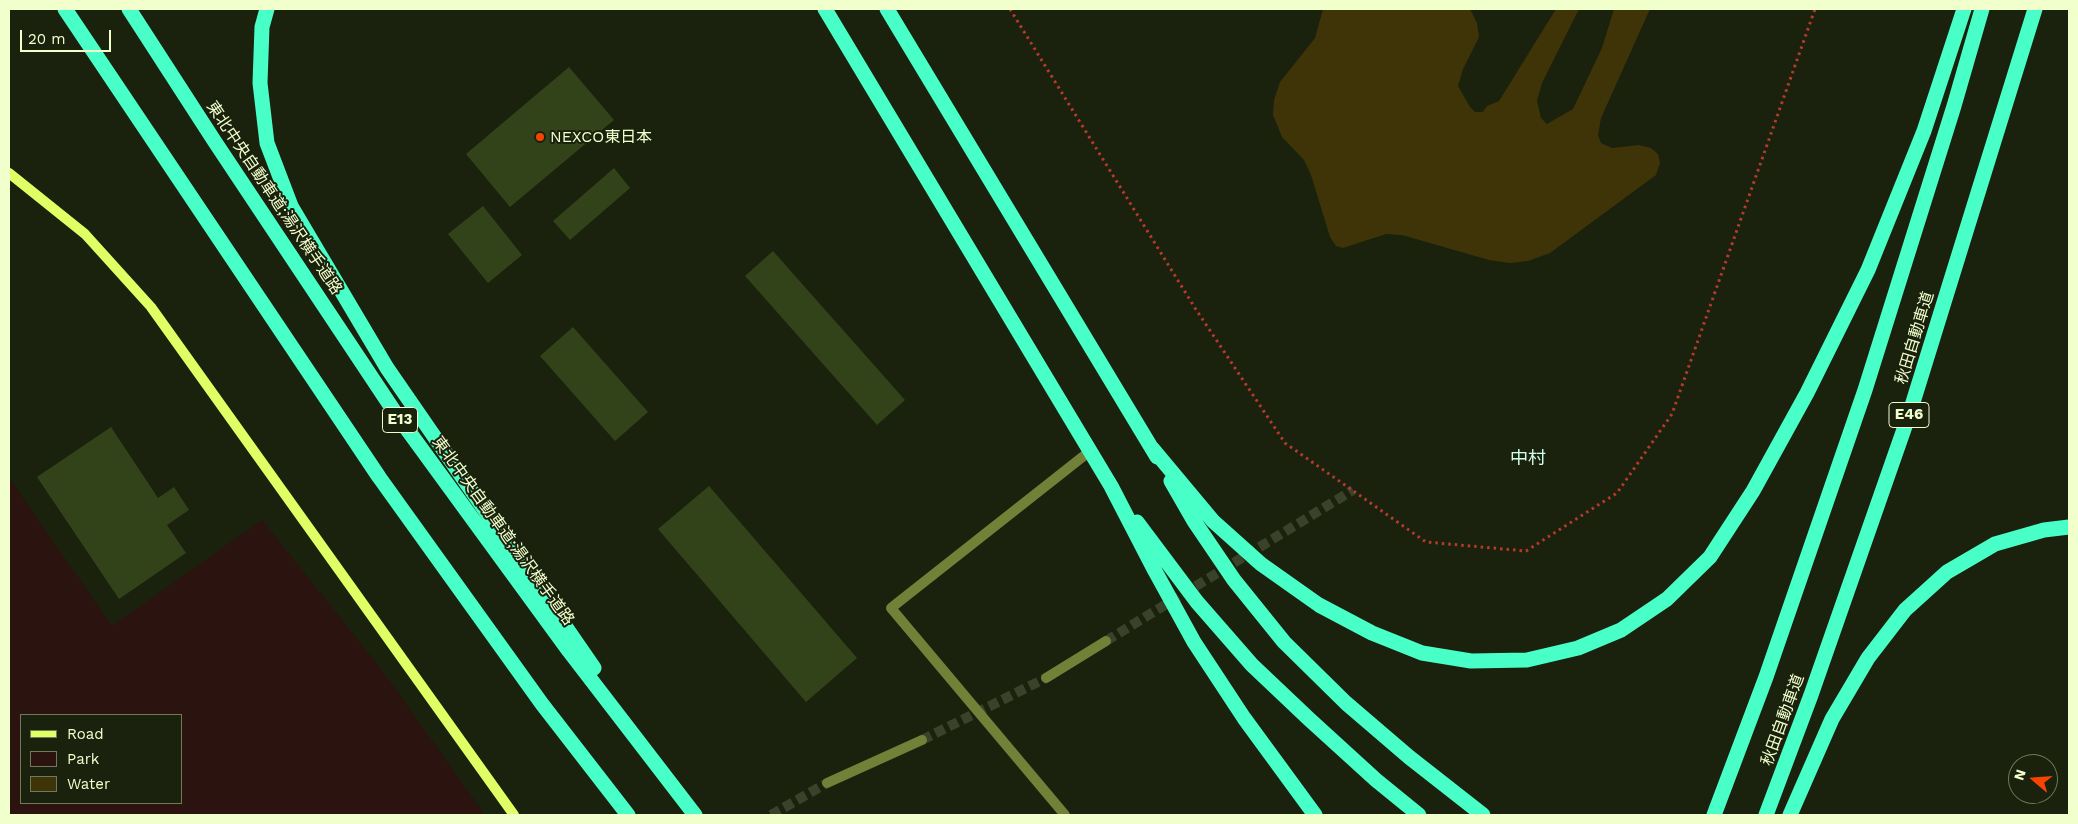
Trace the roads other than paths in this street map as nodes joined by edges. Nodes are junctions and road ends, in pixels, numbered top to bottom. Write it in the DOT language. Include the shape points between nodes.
graph roads {
  1 [pos="65,9"];
  2 [pos="129,9"];
  3 [pos="267,9"];
  4 [pos="825,9"];
  5 [pos="886,9"];
  6 [pos="1964,9"];
  7 [pos="1982,9"];
  8 [pos="2035,9"];
  9 [pos="9,173"];
  10 [pos="1152,448"];
  11 [pos="1090,451"];
  12 [pos="1111,486"];
  13 [pos="2069,527"];
  14 [pos="1106,642"];
  15 [pos="1046,678"];
  16 [pos="922,740"];
  17 [pos="827,783"];
  18 [pos="514,815"];
  19 [pos="628,815"];
  20 [pos="697,815"];
  21 [pos="1065,815"];
  22 [pos="1315,815"];
  23 [pos="1419,815"];
  24 [pos="1483,815"];
  25 [pos="1714,815"];
  26 [pos="1766,815"];
  27 [pos="1790,815"];
  1 -- 19 [label="highway" via="379,477 542,704"];
  2 -- 20 [label="highway, 東北中央自動車道;湯沢横手道路 / E13" via="396,414 569,651"];
  3 -- 20 [label="highway" via="262,27 260,83 267,143 290,206 387,368"];
  4 -- 11 [label="highway"];
  5 -- 10 [label="highway"];
  6 -- 10 [label="highway" via="1924,131 1868,270 1753,491 1710,557 1667,600 1620,630 1578,648 1527,660 1472,661 1422,653 1388,640 1319,605 1261,564 1214,521"];
  7 -- 25 [label="highway, 秋田自動車道" via="1865,390 1766,677"];
  8 -- 26 [label="highway, 秋田自動車道 / E46" via="1910,412"];
  9 -- 18 [label="street" via="86,234 151,307"];
  10 -- 24 [label="highway" via="1228,573 1284,642 1346,703"];
  11 -- 12 [label="highway"];
  11 -- 21 [label="street" via="891,608"];
  12 -- 22 [label="highway" via="1194,642 1244,718"];
  12 -- 23 [label="highway" via="1197,602 1252,665 1309,720"];
  13 -- 27 [label="highway" via="2044,530 1995,544 1946,572 1905,610 1868,658 1832,719"];
  14 -- 15 [label="street"];
  16 -- 17 [label="street"];
}
